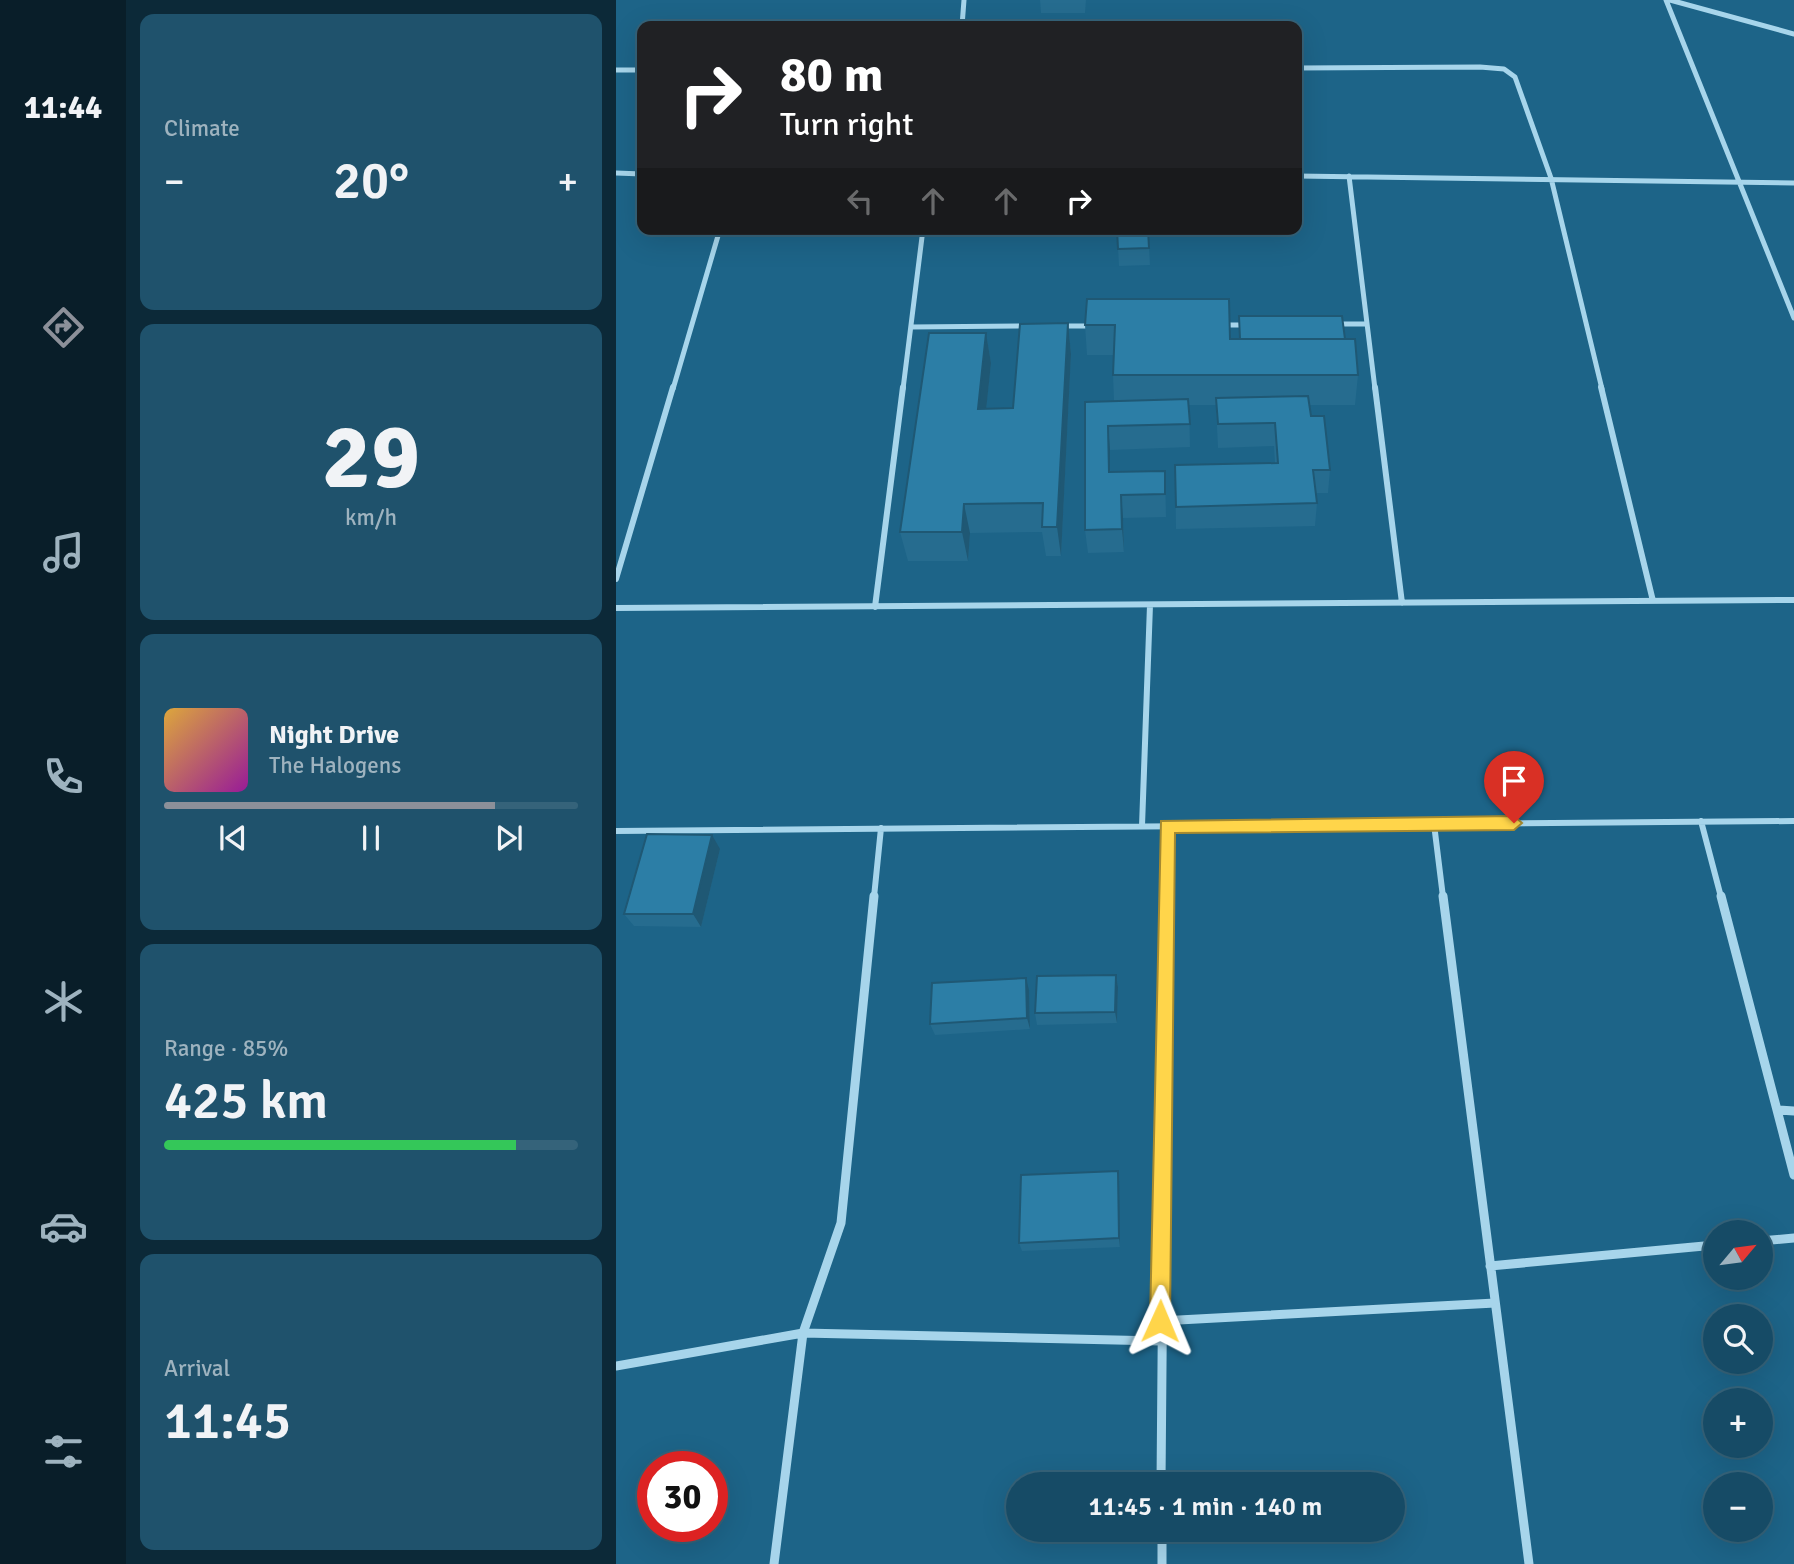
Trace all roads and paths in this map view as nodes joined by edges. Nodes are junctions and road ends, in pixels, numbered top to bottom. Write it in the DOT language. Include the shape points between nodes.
graph roads {
  1 [pos="964,0"];
  2 [pos="1668,0"];
  3 [pos="962,21"];
  4 [pos="1794,34"];
  5 [pos="1302,68"];
  6 [pos="616,70"];
  7 [pos="637,70"];
  8 [pos="616,173"];
  9 [pos="637,174"];
  10 [pos="1302,176"];
  11 [pos="1349,176"];
  12 [pos="1551,178"];
  13 [pos="1740,180"];
  14 [pos="1794,183"];
  15 [pos="718,235"];
  16 [pos="922,235"];
  17 [pos="1794,318"];
  18 [pos="1326,324"];
  19 [pos="1367,324"];
  20 [pos="1215,325"];
  21 [pos="1257,325"];
  22 [pos="1035,326"];
  23 [pos="1049,326"];
  24 [pos="1104,326"];
  25 [pos="911,327"];
  26 [pos="616,579"];
  27 [pos="1794,600"];
  28 [pos="1653,601"];
  29 [pos="1402,603"];
  30 [pos="1150,605"];
  31 [pos="875,607"];
  32 [pos="616,608"];
  33 [pos="1701,821"];
  34 [pos="1794,821"];
  35 [pos="1434,824"];
  36 [pos="1142,826"];
  37 [pos="1167,826"];
  38 [pos="881,828"];
  39 [pos="616,831"];
  40 [pos="1779,1110"];
  41 [pos="1794,1111"];
  42 [pos="1794,1175"];
  43 [pos="1794,1238"];
  44 [pos="1773,1240"];
  45 [pos="1703,1246"];
  46 [pos="1490,1266"];
  47 [pos="1495,1303"];
  48 [pos="1160,1321"];
  49 [pos="803,1333"];
  50 [pos="1160,1342"];
  51 [pos="616,1366"];
  52 [pos="1161,1472"];
  53 [pos="1162,1542"];
  54 [pos="774,1564"];
  55 [pos="1162,1564"];
  56 [pos="1529,1564"];
  1 -- 3 [label="street"];
  2 -- 4 [label="street"];
  2 -- 13 [label="street"];
  5 -- 12 [label="street" via="1504,69 1515,77"];
  6 -- 7 [label="street"];
  8 -- 9 [label="street"];
  10 -- 11 [label="street"];
  11 -- 12 [label="street"];
  11 -- 19 [label="street"];
  12 -- 13 [label="street"];
  12 -- 28 [label="street"];
  13 -- 14 [label="street"];
  13 -- 17 [label="street"];
  15 -- 26 [label="street"];
  16 -- 25 [label="street"];
  18 -- 19 [label="street"];
  19 -- 29 [label="street"];
  20 -- 21 [label="street"];
  22 -- 25 [label="street"];
  23 -- 24 [label="street"];
  25 -- 31 [label="street"];
  27 -- 28 [label="street"];
  28 -- 29 [label="street"];
  29 -- 30 [label="street"];
  30 -- 31 [label="street"];
  30 -- 36 [label="street"];
  31 -- 32 [label="street"];
  33 -- 34 [label="street"];
  33 -- 35 [label="street"];
  33 -- 40 [label="street"];
  35 -- 37 [label="street"];
  35 -- 46 [label="street"];
  36 -- 37 [label="street"];
  36 -- 38 [label="street"];
  37 -- 48 [label="street"];
  38 -- 39 [label="street"];
  38 -- 49 [label="street" via="841,1223"];
  40 -- 41 [label="street"];
  40 -- 42 [label="street"];
  43 -- 44 [label="street"];
  45 -- 46 [label="street"];
  46 -- 47 [label="street"];
  47 -- 48 [label="street"];
  47 -- 56 [label="street"];
  48 -- 50 [label="street"];
  49 -- 50 [label="street"];
  49 -- 51 [label="street"];
  49 -- 54 [label="street"];
  50 -- 52 [label="street"];
  53 -- 55 [label="street"];
}
